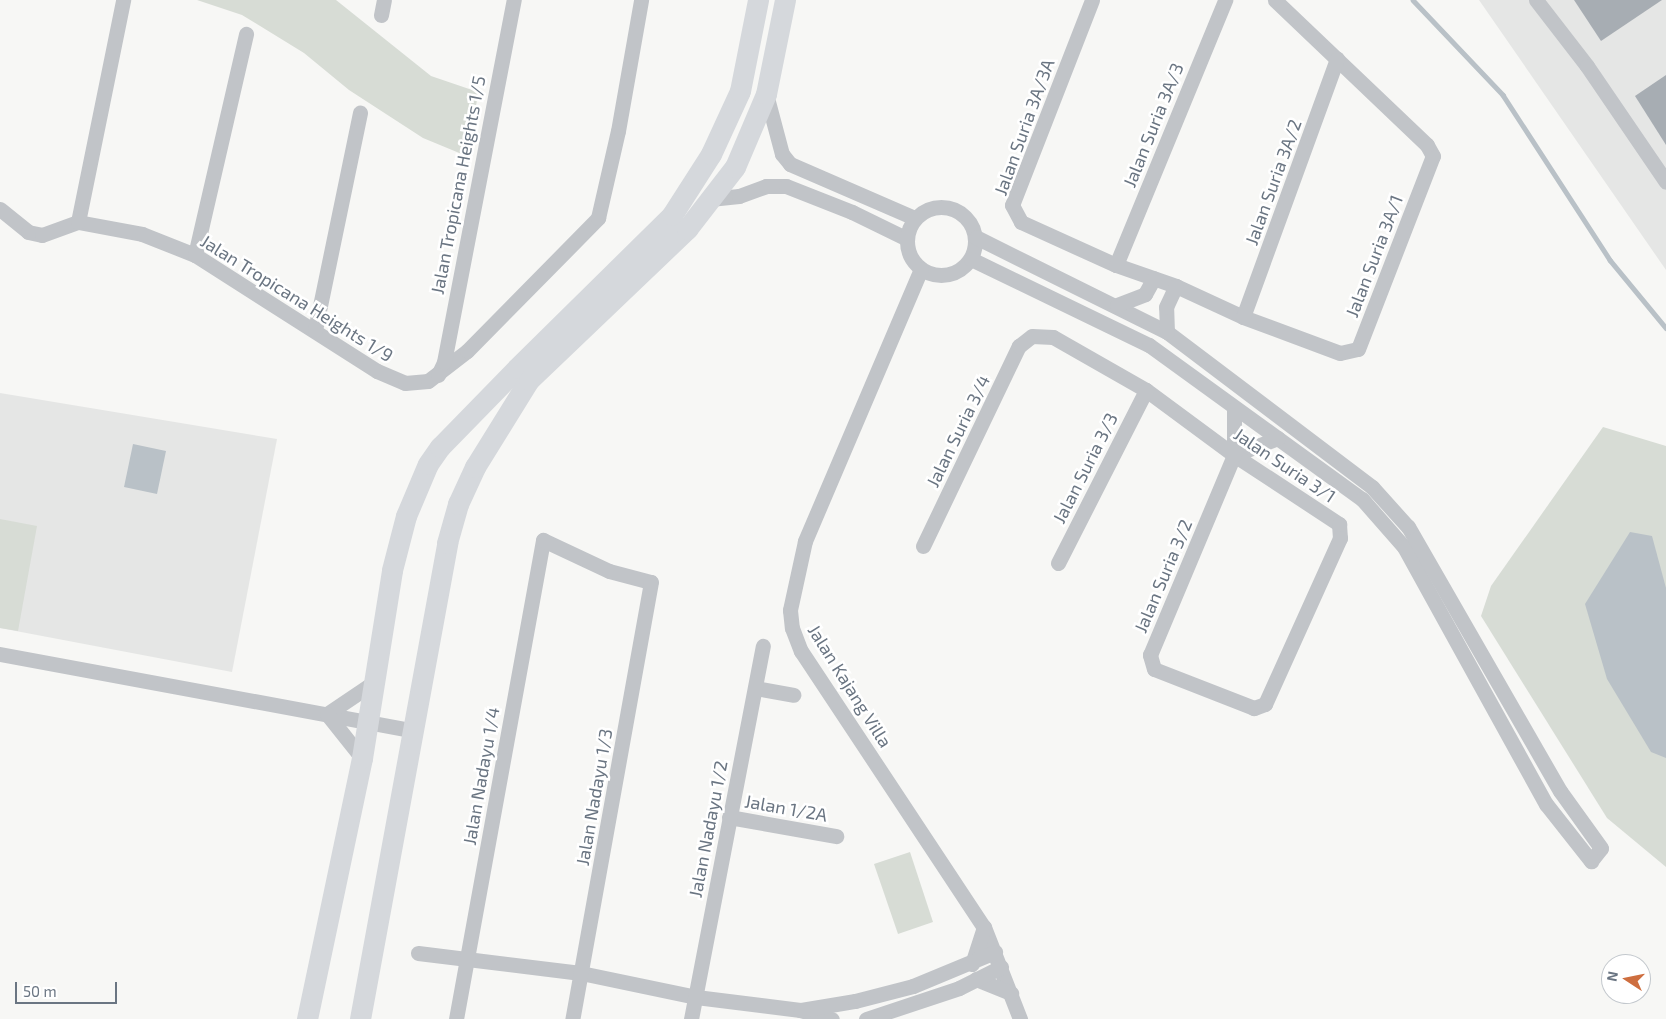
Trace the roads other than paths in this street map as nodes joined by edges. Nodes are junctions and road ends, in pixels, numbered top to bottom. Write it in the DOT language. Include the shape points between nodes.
graph roads {
  1 [pos="122,0"];
  2 [pos="384,0"];
  3 [pos="514,0"];
  4 [pos="641,0"];
  5 [pos="758,0"];
  6 [pos="785,0"];
  7 [pos="1092,0"];
  8 [pos="1225,0"];
  9 [pos="1275,0"];
  10 [pos="1536,0"];
  11 [pos="381,16"];
  12 [pos="246,34"];
  13 [pos="1337,59"];
  14 [pos="766,94"];
  15 [pos="360,113"];
  16 [pos="1666,182"];
  17 [pos="710,199"];
  18 [pos="0,209"];
  19 [pos="915,218"];
  20 [pos="78,222"];
  21 [pos="976,236"];
  22 [pos="907,239"];
  23 [pos="195,255"];
  24 [pos="971,259"];
  25 [pos="1116,265"];
  26 [pos="921,269"];
  27 [pos="1154,278"];
  28 [pos="1176,286"];
  29 [pos="1117,305"];
  30 [pos="1243,317"];
  31 [pos="315,330"];
  32 [pos="1167,332"];
  33 [pos="447,335"];
  34 [pos="1032,336"];
  35 [pos="467,351"];
  36 [pos="438,377"];
  37 [pos="1146,390"];
  38 [pos="1234,410"];
  39 [pos="1278,438"];
  40 [pos="1234,455"];
  41 [pos="923,546"];
  42 [pos="1058,563"];
  43 [pos="651,582"];
  44 [pos="763,646"];
  45 [pos="0,654"];
  46 [pos="373,683"];
  47 [pos="755,688"];
  48 [pos="793,694"];
  49 [pos="1254,708"];
  50 [pos="327,714"];
  51 [pos="368,722"];
  52 [pos="415,731"];
  53 [pos="362,758"];
  54 [pos="730,816"];
  55 [pos="836,836"];
  56 [pos="984,926"];
  57 [pos="995,952"];
  58 [pos="418,953"];
  59 [pos="467,958"];
  60 [pos="972,964"];
  61 [pos="1001,967"];
  62 [pos="581,973"];
  63 [pos="976,979"];
  64 [pos="930,980"];
  65 [pos="895,991"];
  66 [pos="1011,993"];
  67 [pos="936,996"];
  68 [pos="696,997"];
  69 [pos="900,1010"];
  70 [pos="824,1015"];
  71 [pos="307,1019"];
  72 [pos="360,1019"];
  73 [pos="456,1019"];
  74 [pos="572,1019"];
  75 [pos="691,1019"];
  76 [pos="866,1019"];
  77 [pos="1020,1019"];
  1 -- 20 [label="street"];
  2 -- 11 [label="street"];
  3 -- 33 [label="street, Jalan Tropicana Heights 1/5"];
  4 -- 35 [label="street" via="618,131 598,218"];
  5 -- 46 [label="street" via="740,91 711,154 672,215 491,394 428,464 406,516 392,570"];
  6 -- 14 [label="street"];
  7 -- 25 [label="street, Jalan Suria 3A/3A" via="1012,205 1021,222"];
  8 -- 25 [label="street, Jalan Suria 3A/3"];
  9 -- 13 [label="street, Jalan Suria 3A/1"];
  10 -- 16 [label="street" via="1588,66"];
  12 -- 23 [label="street"];
  13 -- 30 [label="street, Jalan Suria 3A/2"];
  13 -- 30 [label="street, Jalan Suria 3A/1" via="1427,145 1433,156 1358,349 1340,353"];
  14 -- 17 [label="street" via="736,164"];
  14 -- 19 [label="street" via="782,154 790,164"];
  15 -- 31 [label="street"];
  17 -- 22 [label="street" via="739,196 766,186 786,186 852,212"];
  17 -- 52 [label="street" via="687,229 529,380 474,467 458,504 448,542"];
  18 -- 20 [label="street" via="28,232 42,235"];
  19 -- 21 [label="street" via="934,206 946,206 966,216"];
  19 -- 22 [label="street"];
  20 -- 23 [label="street, Jalan Tropicana Heights 1/9" via="142,234"];
  21 -- 24 [label="street"];
  21 -- 29 [label="street"];
  22 -- 26 [label="street" via="910,256"];
  23 -- 31 [label="street, Jalan Tropicana Heights 1/9"];
  24 -- 26 [label="street" via="964,268 948,274 931,274"];
  24 -- 38 [label="street" via="1148,345"];
  25 -- 27 [label="street, Jalan Suria 3A/3A"];
  26 -- 56 [label="street, Jalan Kajang Villa" via="805,541 790,610 792,628 802,651"];
  27 -- 28 [label="street, Jalan Suria 3A/3A"];
  27 -- 29 [label="street" via="1145,294"];
  28 -- 30 [label="street, Jalan Suria 3A/1"];
  28 -- 32 [label="street" via="1166,307"];
  29 -- 32 [label="street"];
  31 -- 36 [label="street, Jalan Tropicana Heights 1/9" via="391,378 405,383 428,382"];
  32 -- 39 [label="street" via="1372,487 1408,527 1560,791 1601,848 1591,861 1546,804 1404,547 1362,498"];
  33 -- 35 [label="street" via="454,351"];
  33 -- 36 [label="street, Jalan Tropicana Heights 1/5"];
  34 -- 37 [label="street, Jalan Suria 3/1" via="1053,337"];
  34 -- 41 [label="street, Jalan Suria 3/4" via="1020,346"];
  35 -- 36 [label="street"];
  37 -- 40 [label="street, Jalan Suria 3/1"];
  37 -- 42 [label="street, Jalan Suria 3/3"];
  38 -- 39 [label="street"];
  38 -- 40 [label="street, Jalan Suria 3/2"];
  39 -- 40 [label="street"];
  40 -- 49 [label="street, Jalan Suria 3/1" via="1339,524 1340,538 1265,704"];
  40 -- 49 [label="street, Jalan Suria 3/2" via="1150,656 1154,669"];
  43 -- 59 [label="street, Jalan Nadayu 1/4" via="609,571 543,540"];
  43 -- 62 [label="street, Jalan Nadayu 1/3"];
  44 -- 47 [label="street, Jalan Nadayu 1/2"];
  45 -- 50 [label="street"];
  46 -- 50 [label="street"];
  46 -- 51 [label="street"];
  47 -- 48 [label="street"];
  47 -- 54 [label="street, Jalan Nadayu 1/2"];
  50 -- 51 [label="street"];
  50 -- 53 [label="street"];
  51 -- 52 [label="street"];
  51 -- 53 [label="street"];
  52 -- 72 [label="street"];
  53 -- 71 [label="street"];
  54 -- 55 [label="street, Jalan 1/2A"];
  54 -- 68 [label="street, Jalan Nadayu 1/2"];
  56 -- 57 [label="street, Jalan Kajang Villa"];
  56 -- 60 [label="street"];
  57 -- 60 [label="street"];
  57 -- 61 [label="street, Jalan Kajang Villa"];
  58 -- 59 [label="street"];
  59 -- 62 [label="street"];
  59 -- 73 [label="street, Jalan Nadayu 1/4"];
  60 -- 64 [label="street"];
  61 -- 63 [label="street"];
  61 -- 66 [label="street, Jalan Kajang Villa"];
  62 -- 68 [label="street"];
  62 -- 74 [label="street, Jalan Nadayu 1/3"];
  63 -- 66 [label="street"];
  63 -- 67 [label="street"];
  64 -- 65 [label="street"];
  64 -- 67 [label="street"];
  65 -- 69 [label="street"];
  65 -- 70 [label="street"];
  66 -- 77 [label="street, Jalan Kajang Villa"];
  67 -- 69 [label="street"];
  68 -- 70 [label="street"];
  68 -- 75 [label="street, Jalan Nadayu 1/2"];
  69 -- 76 [label="street"];
}
